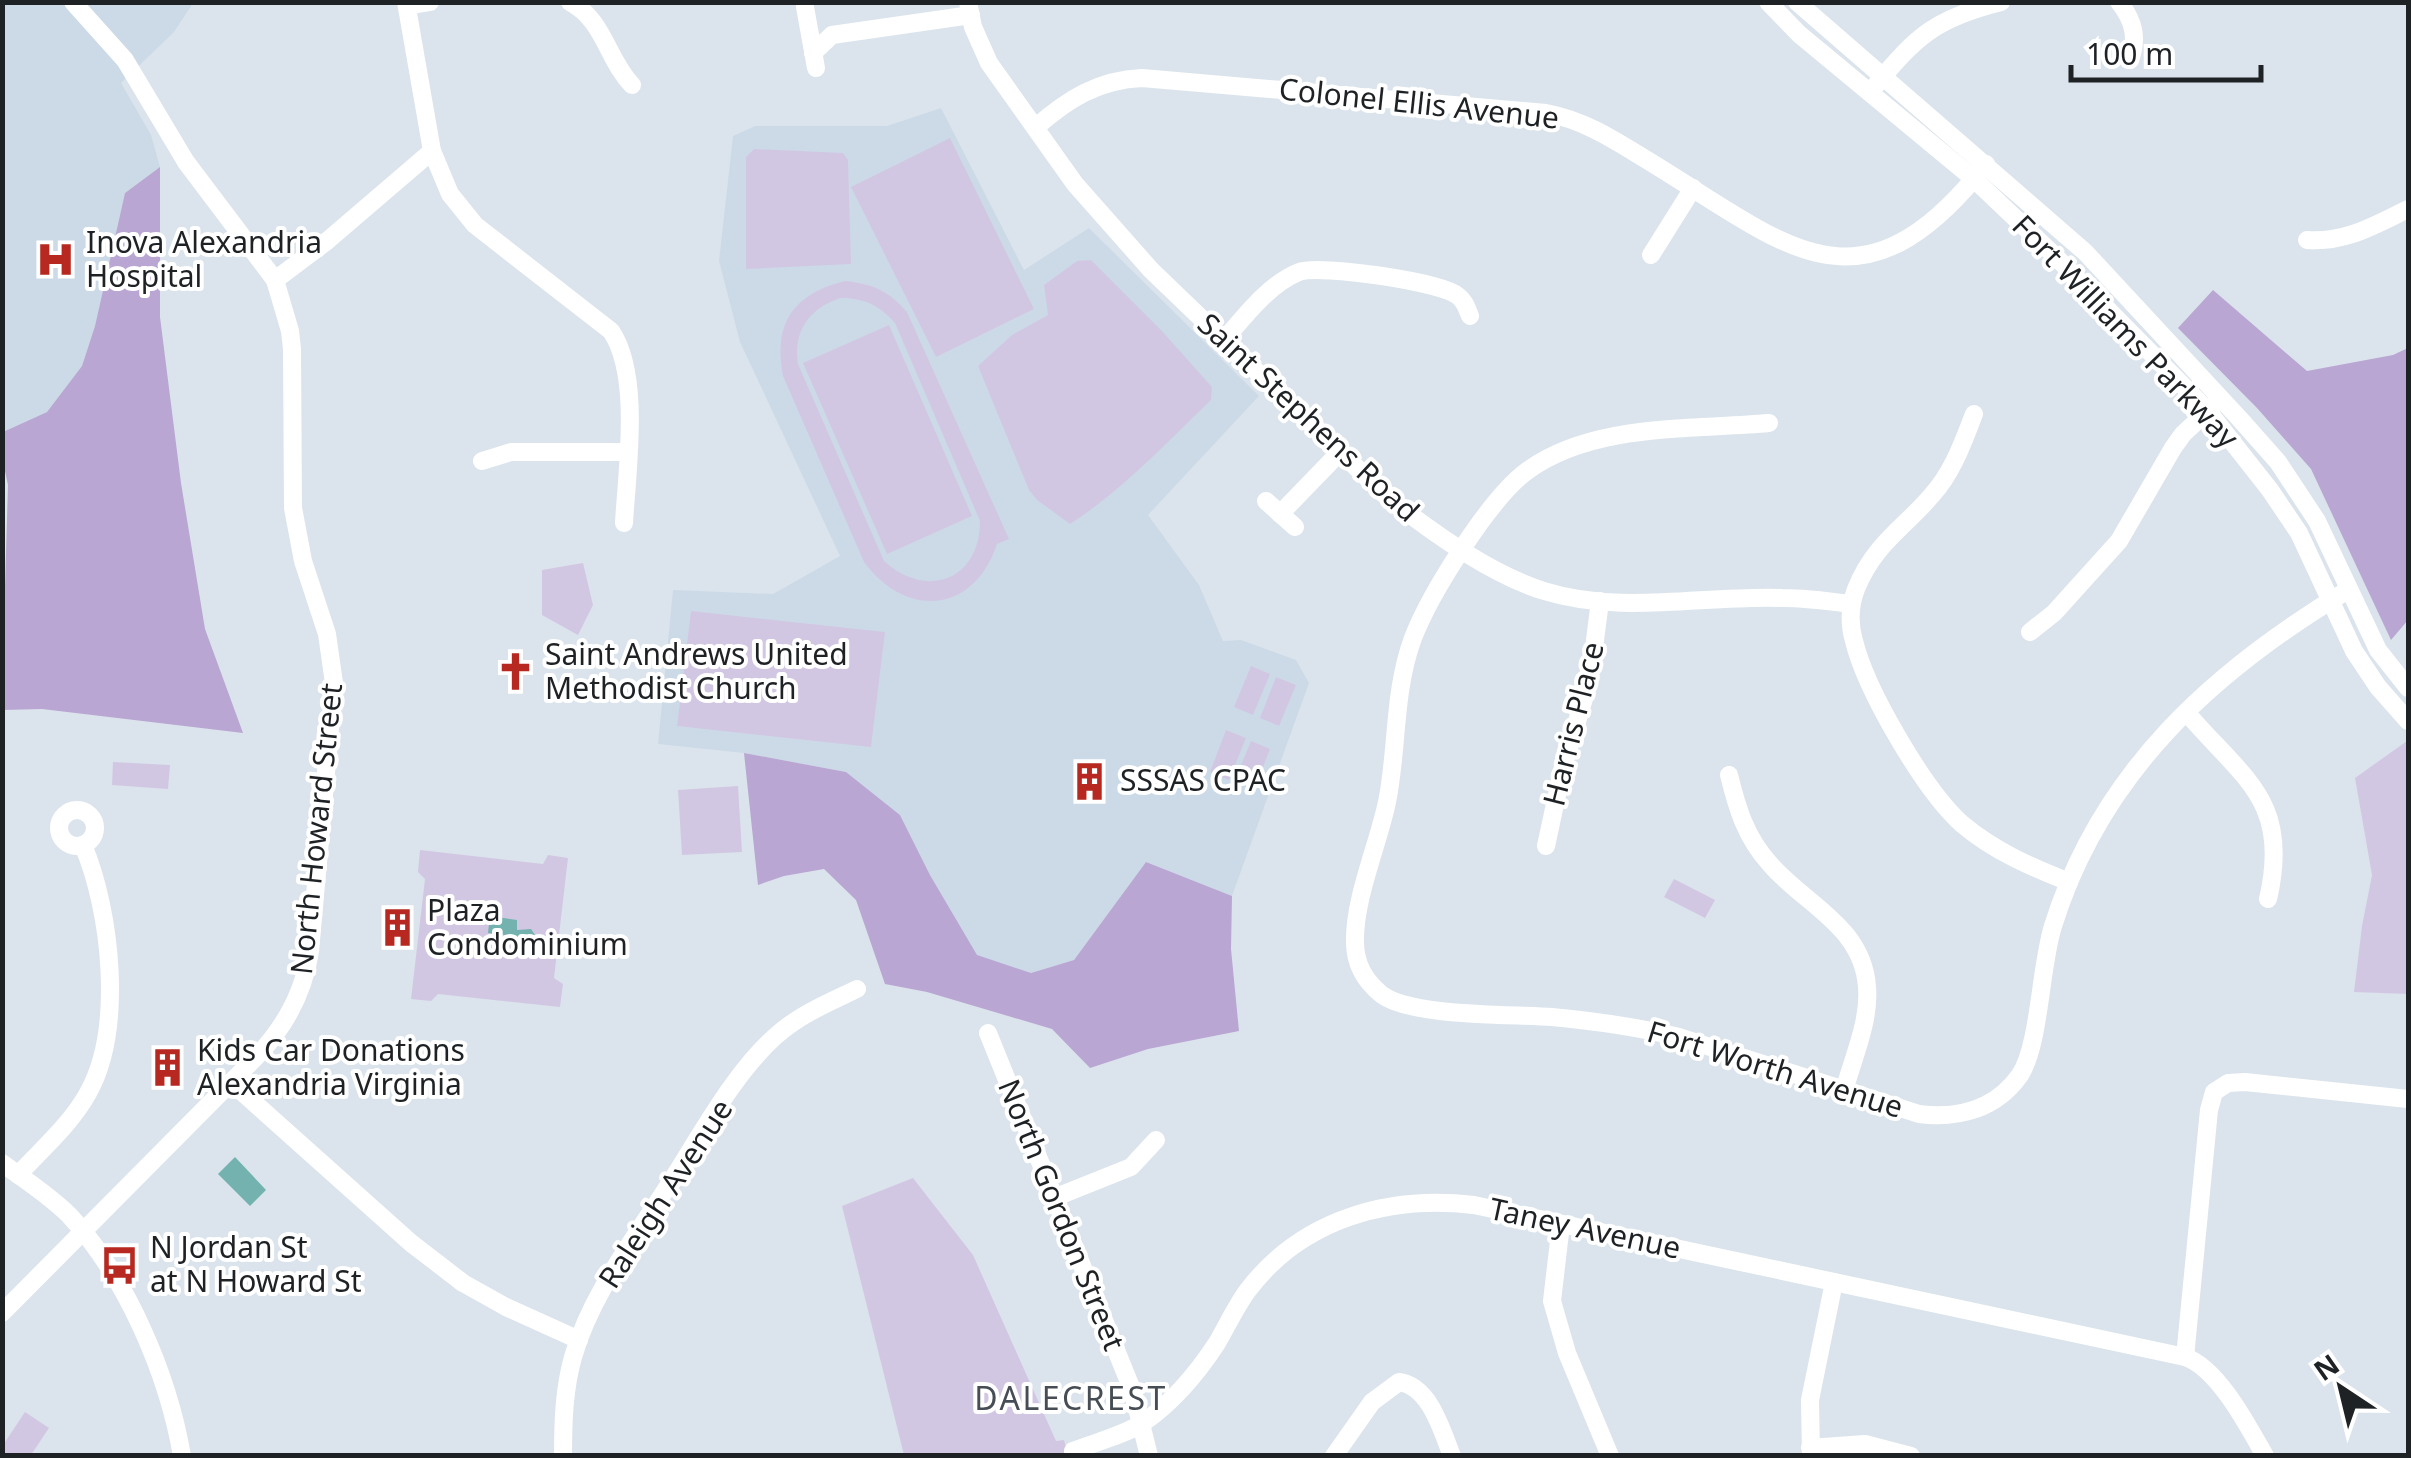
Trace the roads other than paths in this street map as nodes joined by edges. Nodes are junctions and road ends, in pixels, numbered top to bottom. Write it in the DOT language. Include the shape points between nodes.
graph roads {
  1 [pos="73,2"];
  2 [pos="430,2"];
  3 [pos="570,2"];
  4 [pos="1768,2"];
  5 [pos="1796,2"];
  6 [pos="2001,2"];
  7 [pos="2119,2"];
  8 [pos="407,4"];
  9 [pos="969,9"];
  10 [pos="832,34"];
  11 [pos="2130,60"];
  12 [pos="1884,76"];
  13 [pos="632,85"];
  14 [pos="1870,92"];
  15 [pos="1036,127"];
  16 [pos="432,151"];
  17 [pos="1986,164"];
  18 [pos="1974,180"];
  19 [pos="1694,188"];
  20 [pos="2408,209"];
  21 [pos="2307,240"];
  22 [pos="1651,255"];
  23 [pos="274,280"];
  24 [pos="1470,316"];
  25 [pos="1224,340"];
  26 [pos="2214,405"];
  27 [pos="1974,414"];
  28 [pos="1768,423"];
  29 [pos="627,452"];
  30 [pos="1340,452"];
  31 [pos="482,461"];
  32 [pos="624,523"];
  33 [pos="1295,528"];
  34 [pos="1463,551"];
  35 [pos="2348,590"];
  36 [pos="1600,601"];
  37 [pos="2330,601"];
  38 [pos="1851,604"];
  39 [pos="2030,632"];
  40 [pos="2402,667"];
  41 [pos="2378,687"];
  42 [pos="2408,688"];
  43 [pos="2186,712"];
  44 [pos="2408,721"];
  45 [pos="1729,775"];
  46 [pos="83,845"];
  47 [pos="1546,846"];
  48 [pos="2069,882"];
  49 [pos="2268,900"];
  50 [pos="858,989"];
  51 [pos="988,1033"];
  52 [pos="231,1082"];
  53 [pos="1844,1091"];
  54 [pos="2408,1099"];
  55 [pos="1156,1140"];
  56 [pos="10,1169"];
  57 [pos="1056,1197"];
  58 [pos="1561,1224"];
  59 [pos="83,1233"];
  60 [pos="1834,1282"];
  61 [pos="2,1313"];
  62 [pos="579,1340"];
  63 [pos="2185,1357"];
  64 [pos="1142,1424"];
  65 [pos="1073,1451"];
  66 [pos="1811,1452"];
  67 [pos="182,1456"];
  68 [pos="563,1456"];
  69 [pos="1149,1456"];
  70 [pos="1334,1456"];
  71 [pos="1452,1456"];
  72 [pos="1610,1456"];
  73 [pos="1912,1456"];
  74 [pos="2266,1456"];
  1 -- 23 [label="street, North Howard Street" via="124,60 186,162"];
  2 -- 8 [label="street"];
  3 -- 13 [label="street" via="590,16"];
  4 -- 14 [label="street, Fort Williams Parkway"];
  5 -- 12 [label="street, Fort Williams Parkway"];
  6 -- 12 [label="street" via="1946,20 1908,46"];
  7 -- 11 [label="street" via="2136,38"];
  8 -- 16 [label="street"];
  9 -- 10 [label="street"];
  9 -- 15 [label="street, Saint Stephens Road" via="989,63"];
  10 -- 10 [label="street" via="807,14 814,61"];
  12 -- 14 [label="street"];
  12 -- 17 [label="street, Fort Williams Parkway"];
  14 -- 18 [label="street, Fort Williams Parkway"];
  15 -- 19 [label="street, Colonel Ellis Avenue" via="1088,90 1126,78 1458,104 1582,122"];
  15 -- 25 [label="street, Saint Stephens Road" via="1122,239"];
  16 -- 23 [label="street"];
  16 -- 29 [label="street" via="450,194 476,224 617,340 628,375"];
  17 -- 18 [label="street, Colonel Ellis Avenue"];
  17 -- 26 [label="street, Fort Williams Parkway" via="2085,252"];
  18 -- 19 [label="street, Colonel Ellis Avenue" via="1916,236 1849,258 1775,238"];
  18 -- 26 [label="street, Fort Williams Parkway"];
  19 -- 22 [label="street"];
  20 -- 21 [label="street" via="2346,237"];
  23 -- 52 [label="street, North Howard Street" via="290,331 295,524 327,634 334,685 308,965 283,1025"];
  24 -- 25 [label="street" via="1456,294 1442,288 1310,268 1277,285"];
  25 -- 30 [label="street, Saint Stephens Road"];
  26 -- 35 [label="street, Fort Williams Parkway" via="2278,462 2317,521"];
  26 -- 37 [label="street, Fort Williams Parkway" via="2299,533"];
  26 -- 39 [label="street" via="2173,448 2119,541"];
  27 -- 38 [label="street" via="1946,477 1881,544"];
  28 -- 34 [label="street, Fort Worth Avenue" via="1630,434 1570,447 1503,493"];
  29 -- 31 [label="street" via="511,452"];
  29 -- 32 [label="street"];
  30 -- 33 [label="street" via="1273,508"];
  30 -- 34 [label="street, Saint Stephens Road" via="1412,517"];
  34 -- 36 [label="street, Saint Stephens Road" via="1544,591"];
  34 -- 53 [label="street, Fort Worth Avenue" via="1423,616 1402,676 1388,798 1357,919 1355,944 1364,976 1405,1006 1643,1029"];
  35 -- 37 [label="street, Fort Worth Avenue"];
  35 -- 40 [label="street, Fort Williams Parkway" via="2378,650"];
  36 -- 38 [label="street, Saint Stephens Road" via="1780,598"];
  36 -- 47 [label="street, Harris Place" via="1590,679"];
  37 -- 41 [label="street, Fort Williams Parkway"];
  37 -- 43 [label="street, Fort Worth Avenue" via="2265,642"];
  38 -- 48 [label="street" via="1860,660 1941,801 1990,845"];
  40 -- 41 [label="street"];
  40 -- 42 [label="street, Fort Williams Parkway"];
  41 -- 44 [label="street, Fort Williams Parkway"];
  43 -- 48 [label="street, Fort Worth Avenue" via="2120,788"];
  43 -- 49 [label="street" via="2256,788 2270,815 2275,837"];
  45 -- 53 [label="street" via="1743,824 1762,855 1831,916 1862,963 1867,1007"];
  46 -- 56 [label="street" via="105,926 106,1048 80,1106"];
  48 -- 53 [label="street, Fort Worth Avenue" via="2047,948 2030,1050 1998,1099 1935,1116"];
  50 -- 62 [label="street, Raleigh Avenue" via="804,1014 763,1048 631,1245"];
  51 -- 57 [label="street, North Gordon Street"];
  52 -- 59 [label="street, North Howard Street"];
  52 -- 62 [label="street" via="462,1283"];
  54 -- 63 [label="street" via="2245,1082 2214,1092"];
  55 -- 57 [label="street" via="1131,1166"];
  56 -- 59 [label="street"];
  57 -- 64 [label="street, North Gordon Street"];
  58 -- 60 [label="street, Taney Avenue"];
  58 -- 64 [label="street, Taney Avenue" via="1437,1201 1394,1204 1329,1224 1262,1275 1198,1369"];
  58 -- 72 [label="street" via="1552,1301"];
  59 -- 61 [label="street, North Howard Street"];
  59 -- 67 [label="street" via="146,1337 170,1398"];
  60 -- 63 [label="street, Taney Avenue"];
  60 -- 66 [label="street" via="1810,1400"];
  62 -- 68 [label="street, Raleigh Avenue" via="566,1397"];
  63 -- 74 [label="street" via="2206,1368"];
  64 -- 65 [label="street, Taney Avenue"];
  64 -- 69 [label="street, North Gordon Street"];
  66 -- 73 [label="street" via="1865,1444"];
  70 -- 71 [label="street" via="1372,1402 1400,1382 1418,1390"];
}
